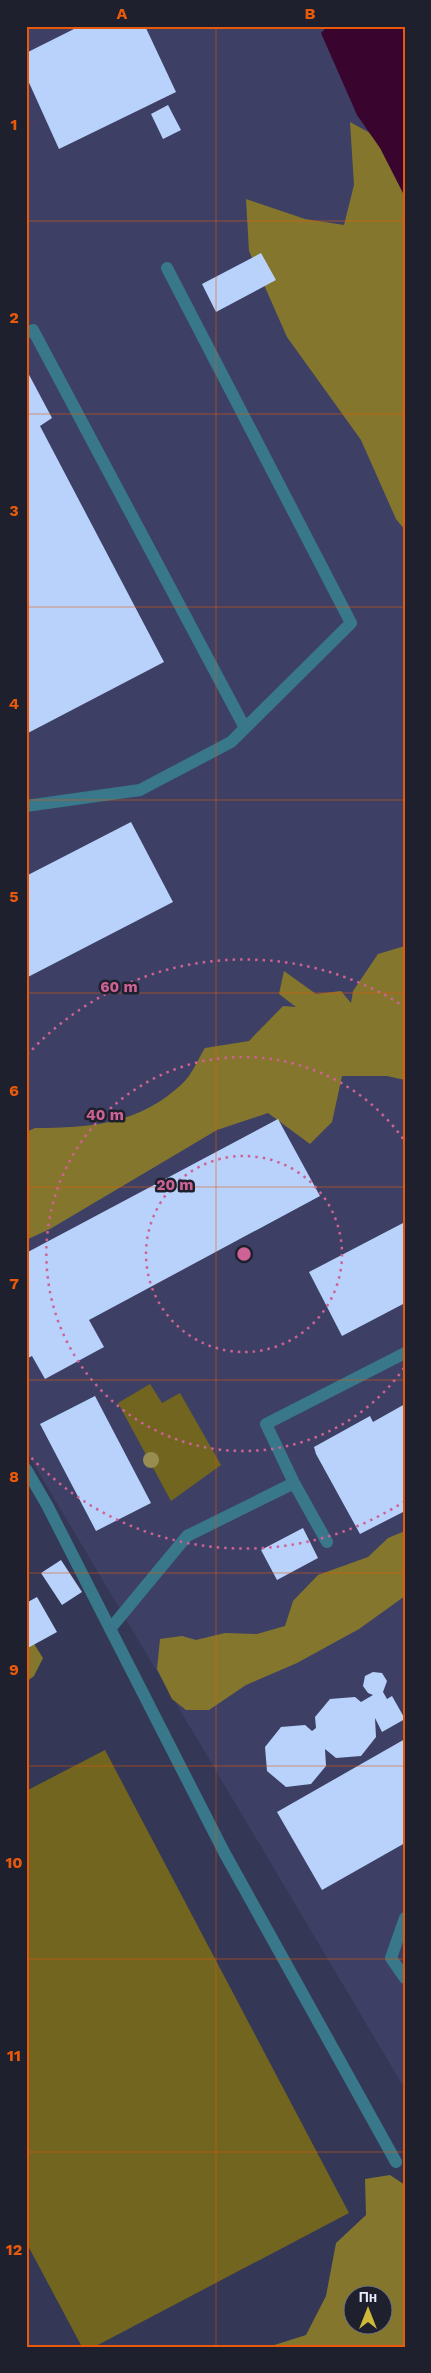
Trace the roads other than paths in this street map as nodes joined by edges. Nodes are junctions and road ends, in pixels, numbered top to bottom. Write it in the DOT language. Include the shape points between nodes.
graph roads {
  1 [pos="167,268"];
  2 [pos="26,333"];
  3 [pos="245,728"];
  4 [pos="26,806"];
  5 [pos="405,1353"];
  6 [pos="26,1469"];
  7 [pos="294,1483"];
  8 [pos="327,1542"];
  9 [pos="110,1629"];
  10 [pos="405,1918"];
  11 [pos="405,1978"];
  12 [pos="396,2162"];
  1 -- 3 [label="lane" via="351,623"];
  2 -- 3 [label="lane" via="33,330"];
  3 -- 4 [label="lane" via="231,742 140,790"];
  5 -- 7 [label="lane" via="266,1424"];
  6 -- 9 [label="lane"];
  7 -- 8 [label="lane"];
  7 -- 9 [label="lane" via="187,1536"];
  9 -- 12 [label="lane" via="224,1852"];
  10 -- 11 [label="lane" via="391,1958"];
}
